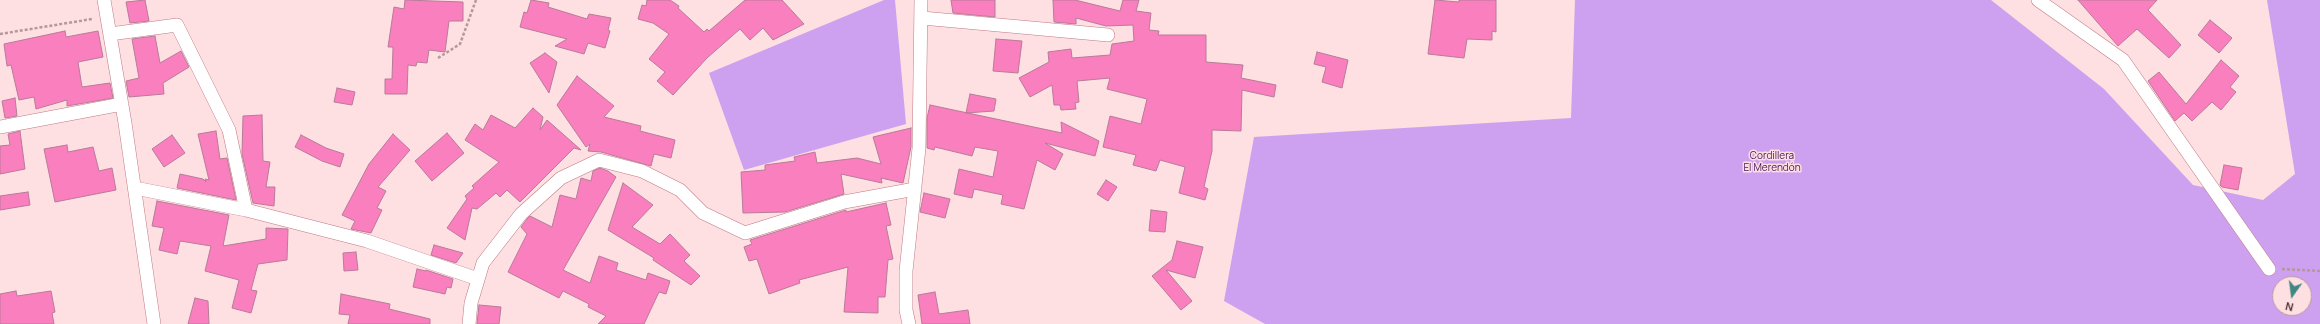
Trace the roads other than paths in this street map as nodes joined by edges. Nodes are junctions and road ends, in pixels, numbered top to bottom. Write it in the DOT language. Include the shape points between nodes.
graph roads {
  1 [pos="104,0"];
  2 [pos="921,0"];
  3 [pos="2038,0"];
  4 [pos="922,18"];
  5 [pos="110,34"];
  6 [pos="1108,35"];
  7 [pos="122,104"];
  8 [pos="0,127"];
  9 [pos="135,188"];
  10 [pos="915,189"];
  11 [pos="246,210"];
  12 [pos="2269,269"];
  13 [pos="478,279"];
  14 [pos="154,324"];
  15 [pos="469,324"];
  16 [pos="909,324"];
  1 -- 5 [label="street"];
  2 -- 4 [label="street"];
  3 -- 12 [label="street" via="2123,60"];
  4 -- 6 [label="street"];
  4 -- 10 [label="street" via="919,148"];
  5 -- 7 [label="street"];
  5 -- 11 [label="street" via="177,25 229,130"];
  7 -- 8 [label="street"];
  7 -- 9 [label="street"];
  9 -- 11 [label="street"];
  9 -- 14 [label="street"];
  10 -- 13 [label="street" via="844,202 744,233 703,213 680,190 642,171 600,160 561,178 521,214 483,263"];
  10 -- 16 [label="street" via="906,271 906,310"];
  11 -- 13 [label="street" via="367,241"];
  13 -- 15 [label="street" via="471,302"];
}
